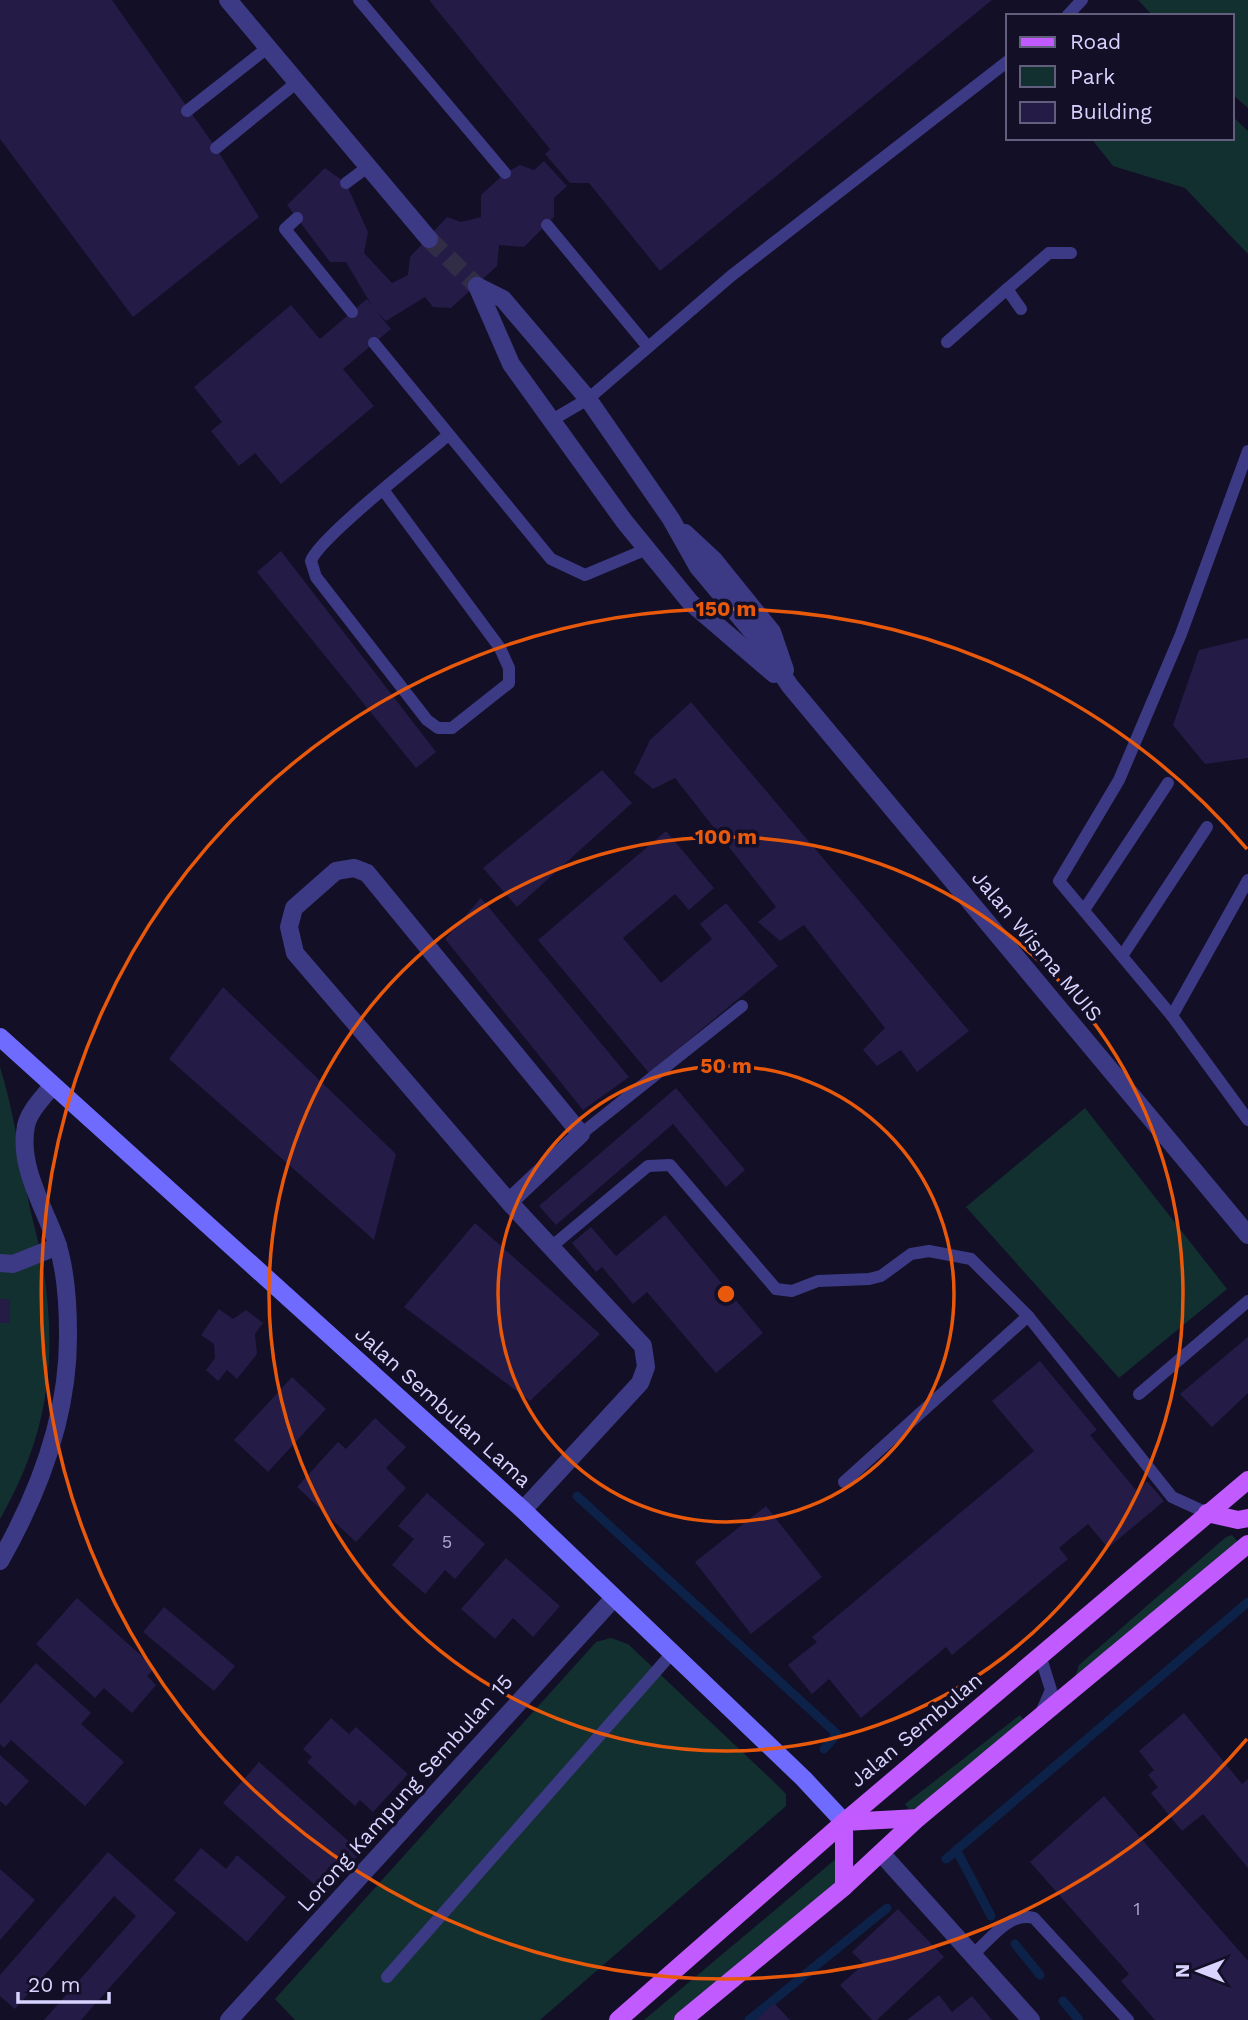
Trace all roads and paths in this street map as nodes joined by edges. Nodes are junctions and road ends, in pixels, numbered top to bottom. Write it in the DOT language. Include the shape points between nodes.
graph roads {
  1 [pos="228,0"];
  2 [pos="359,0"];
  3 [pos="1082,0"];
  4 [pos="1068,14"];
  5 [pos="267,49"];
  6 [pos="1006,63"];
  7 [pos="296,83"];
  8 [pos="187,111"];
  9 [pos="216,148"];
  10 [pos="369,166"];
  11 [pos="505,173"];
  12 [pos="346,183"];
  13 [pos="297,218"];
  14 [pos="547,225"];
  15 [pos="429,239"];
  16 [pos="1071,253"];
  17 [pos="1007,289"];
  18 [pos="1021,309"];
  19 [pos="352,312"];
  20 [pos="947,342"];
  21 [pos="374,343"];
  22 [pos="648,348"];
  23 [pos="588,399"];
  24 [pos="552,420"];
  25 [pos="447,436"];
  26 [pos="1248,451"];
  27 [pos="384,491"];
  28 [pos="647,549"];
  29 [pos="790,686"];
  30 [pos="1168,783"];
  31 [pos="1207,827"];
  32 [pos="1248,880"];
  33 [pos="1084,910"];
  34 [pos="1122,956"];
  35 [pos="742,1006"];
  36 [pos="1172,1016"];
  37 [pos="0,1037"];
  38 [pos="52,1086"];
  39 [pos="1248,1120"];
  40 [pos="581,1134"];
  41 [pos="509,1202"];
  42 [pos="1248,1235"];
  43 [pos="58,1246"];
  44 [pos="551,1247"];
  45 [pos="0,1263"];
  46 [pos="1248,1301"];
  47 [pos="1028,1316"];
  48 [pos="1139,1394"];
  49 [pos="1248,1480"];
  50 [pos="844,1482"];
  51 [pos="523,1510"];
  52 [pos="1207,1513"];
  53 [pos="1248,1518"];
  54 [pos="1248,1544"];
  55 [pos="2,1552"];
  56 [pos="614,1598"];
  57 [pos="673,1652"];
  58 [pos="1040,1655"];
  59 [pos="1038,1720"];
  60 [pos="918,1818"];
  61 [pos="844,1822"];
  62 [pos="881,1853"];
  63 [pos="844,1887"];
  64 [pos="974,1954"];
  65 [pos="387,1977"];
  66 [pos="229,2020"];
  67 [pos="618,2020"];
  68 [pos="683,2020"];
  69 [pos="1031,2020"];
  70 [pos="1128,2020"];
  1 -- 5 [label="street"];
  2 -- 11 [label="lane"];
  3 -- 4 [label="lane"];
  5 -- 7 [label="street"];
  5 -- 8 [label="lane"];
  6 -- 22 [label="lane" via="731,276"];
  7 -- 9 [label="lane"];
  7 -- 10 [label="street"];
  10 -- 12 [label="lane"];
  10 -- 15 [label="street"];
  13 -- 19 [label="lane" via="285,229"];
  14 -- 22 [label="lane"];
  16 -- 17 [label="lane" via="1049,253"];
  17 -- 18 [label="lane"];
  17 -- 20 [label="lane"];
  21 -- 25 [label="lane"];
  22 -- 23 [label="lane"];
  23 -- 24 [label="lane"];
  23 -- 24 [label="street" via="503,299 477,286 512,364"];
  23 -- 29 [label="street" via="671,519 698,567 759,640"];
  24 -- 28 [label="street"];
  25 -- 27 [label="lane"];
  25 -- 28 [label="lane" via="551,559 585,575"];
  26 -- 33 [label="lane" via="1181,634 1119,780 1059,881"];
  27 -- 27 [label="lane" via="320,546 312,569 427,720 438,728 452,728 509,683 509,668 500,648"];
  28 -- 29 [label="street" via="690,602"];
  29 -- 42 [label="street, Jalan Wisma MUIS"];
  30 -- 33 [label="lane"];
  31 -- 34 [label="lane"];
  32 -- 36 [label="lane"];
  33 -- 34 [label="lane"];
  34 -- 36 [label="lane"];
  35 -- 40 [label="lane"];
  36 -- 39 [label="lane"];
  37 -- 38 [label="street, Jalan Sembulan Lama"];
  38 -- 43 [label="street" via="26,1126 26,1155"];
  38 -- 51 [label="street, Jalan Sembulan Lama"];
  40 -- 41 [label="street"];
  40 -- 41 [label="street" via="366,873 354,868 336,871 294,908 289,927 295,953"];
  41 -- 44 [label="street"];
  43 -- 45 [label="street" via="13,1264"];
  43 -- 55 [label="street" via="68,1333 65,1383 54,1440 28,1508"];
  44 -- 47 [label="lane" via="648,1166 670,1165 776,1289 792,1291 818,1281 869,1279 881,1276 911,1254 929,1251 971,1259"];
  44 -- 51 [label="street" via="643,1346 646,1367 640,1383 617,1410"];
  46 -- 48 [label="lane"];
  47 -- 50 [label="lane"];
  47 -- 52 [label="lane" via="1172,1497"];
  49 -- 52 [label="main road, Jalan Sembulan"];
  51 -- 56 [label="street, Jalan Sembulan Lama"];
  52 -- 53 [label="main road"];
  52 -- 58 [label="main road, Jalan Sembulan"];
  54 -- 59 [label="main road"];
  56 -- 57 [label="street, Jalan Sembulan Lama"];
  56 -- 66 [label="street, Lorong Kampung Sembulan 15"];
  57 -- 61 [label="street, Jalan Sembulan Lama"];
  57 -- 65 [label="lane"];
  58 -- 59 [label="lane" via="1051,1690"];
  58 -- 61 [label="main road, Jalan Sembulan"];
  59 -- 60 [label="main road"];
  60 -- 61 [label="main road"];
  60 -- 62 [label="main road"];
  61 -- 63 [label="main road"];
  61 -- 67 [label="main road, Jalan Sembulan"];
  62 -- 63 [label="main road"];
  62 -- 64 [label="street"];
  63 -- 68 [label="main road"];
  64 -- 69 [label="street"];
  64 -- 70 [label="lane" via="1010,1920 1034,1918"];
}
